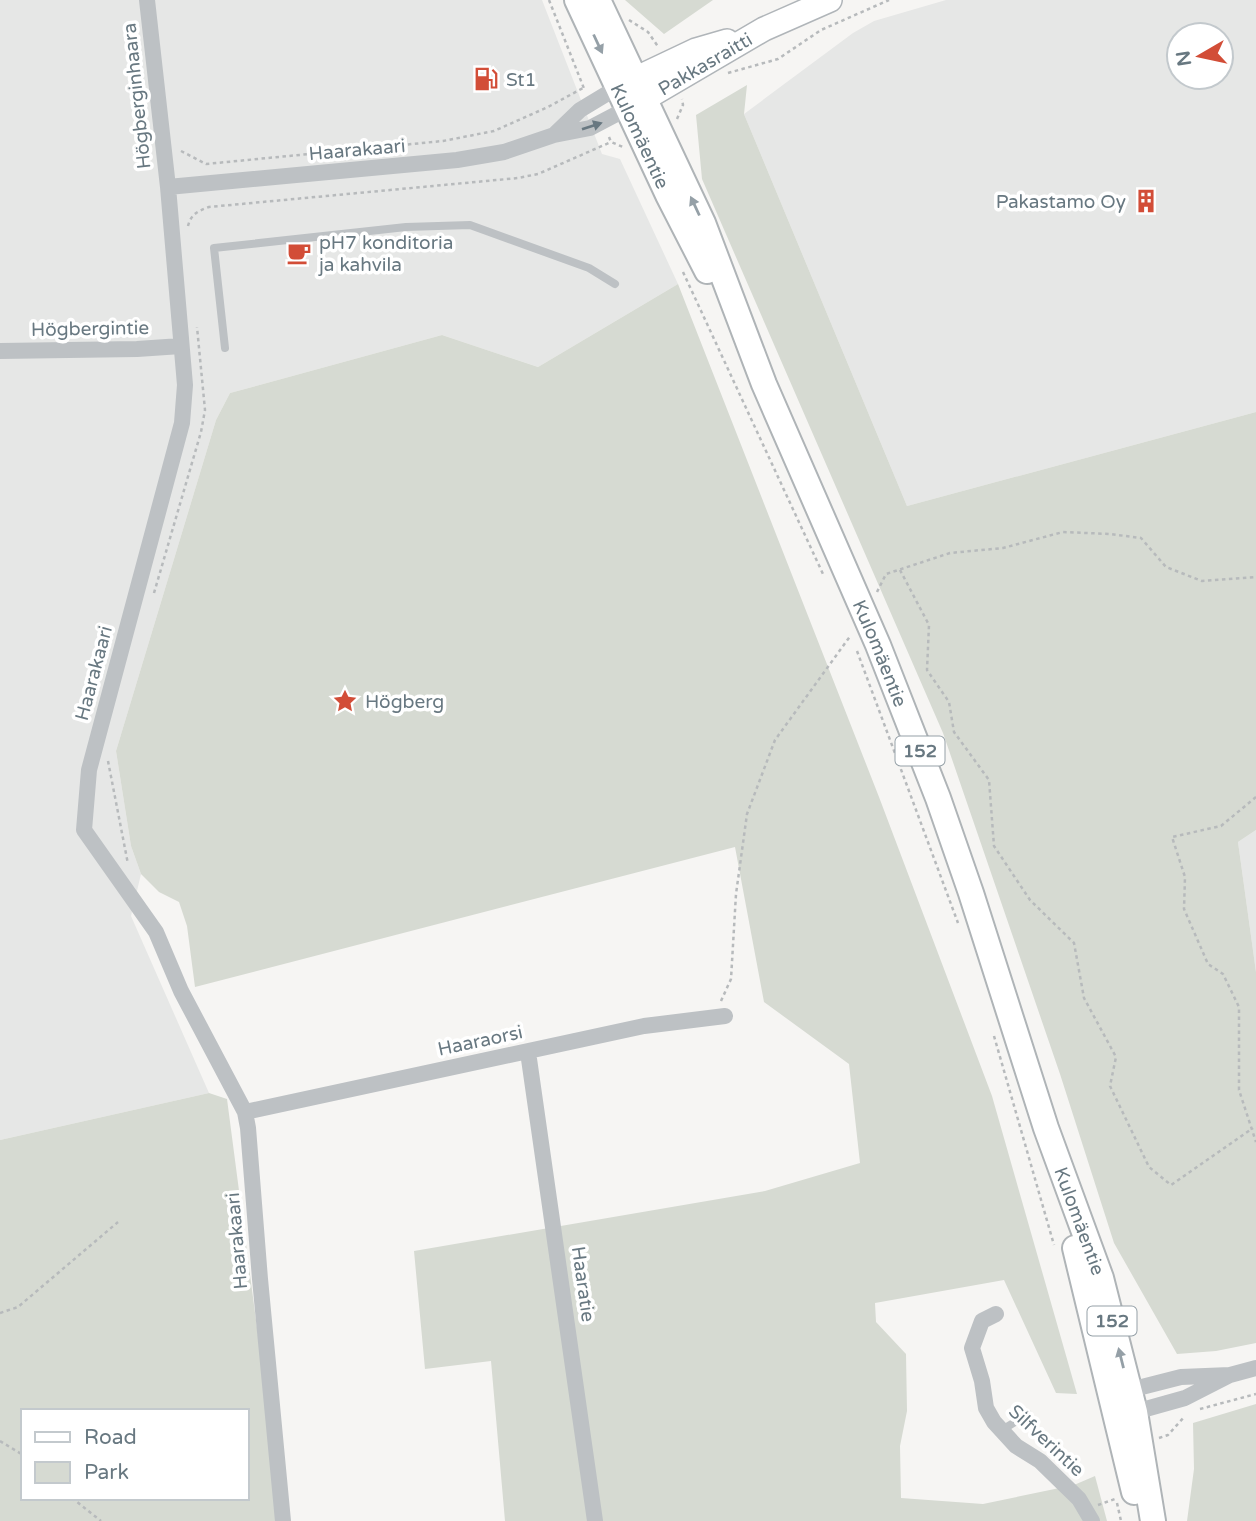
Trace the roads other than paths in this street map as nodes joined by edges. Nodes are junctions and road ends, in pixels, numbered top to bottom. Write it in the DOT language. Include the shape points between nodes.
graph roads {
  1 [pos="147,0"];
  2 [pos="578,0"];
  3 [pos="598,0"];
  4 [pos="830,0"];
  5 [pos="632,93"];
  6 [pos="554,135"];
  7 [pos="168,187"];
  8 [pos="615,284"];
  9 [pos="181,346"];
  10 [pos="225,348"];
  11 [pos="0,351"];
  12 [pos="718,1017"];
  13 [pos="528,1052"];
  14 [pos="245,1112"];
  15 [pos="996,1314"];
  16 [pos="1256,1368"];
  17 [pos="1230,1375"];
  18 [pos="1126,1403"];
  19 [pos="1028,1414"];
  20 [pos="1002,1430"];
  21 [pos="283,1521"];
  22 [pos="595,1521"];
  23 [pos="1092,1521"];
  24 [pos="1141,1521"];
  25 [pos="1153,1521"];
  1 -- 7 [label="street, Högberginhaara"];
  2 -- 5 [label="main road, Kulomäentie / 152, one-way"];
  3 -- 5 [label="main road, Kulomäentie / 152"];
  4 -- 5 [label="street, Pakkasraitti"];
  5 -- 6 [label="street, Haarakaari" via="593,101"];
  6 -- 5 [label="street, Haarakaari, one-way" via="603,123"];
  5 -- 18 [label="main road, Kulomäentie / 152" via="703,223 764,384 878,645 938,798 1046,1128"];
  6 -- 7 [label="street, Haarakaari" via="504,152 457,160"];
  7 -- 9 [label="street, Haarakaari"];
  8 -- 10 [label="lane" via="589,268 470,225 406,227 214,248"];
  9 -- 11 [label="street, Högbergintie"];
  9 -- 14 [label="street, Haarakaari" via="182,423 89,770 84,830 156,932 181,991"];
  12 -- 13 [label="street, Haaraorsi" via="644,1026"];
  13 -- 14 [label="street, Haaraorsi"];
  13 -- 22 [label="street, Haaratie"];
  14 -- 21 [label="street, Haarakaari"];
  15 -- 20 [label="street, Silfverintie" via="982,1321 972,1348 986,1408"];
  16 -- 17 [label="street"];
  17 -- 18 [label="street" via="1185,1398"];
  17 -- 18 [label="street" via="1181,1377"];
  18 -- 24 [label="main road, Kulomäentie / 152"];
  18 -- 25 [label="main road, Kulomäentie / 152" via="1140,1442"];
  19 -- 20 [label="lane"];
  20 -- 23 [label="street, Silfverintie" via="1062,1481"];
}
